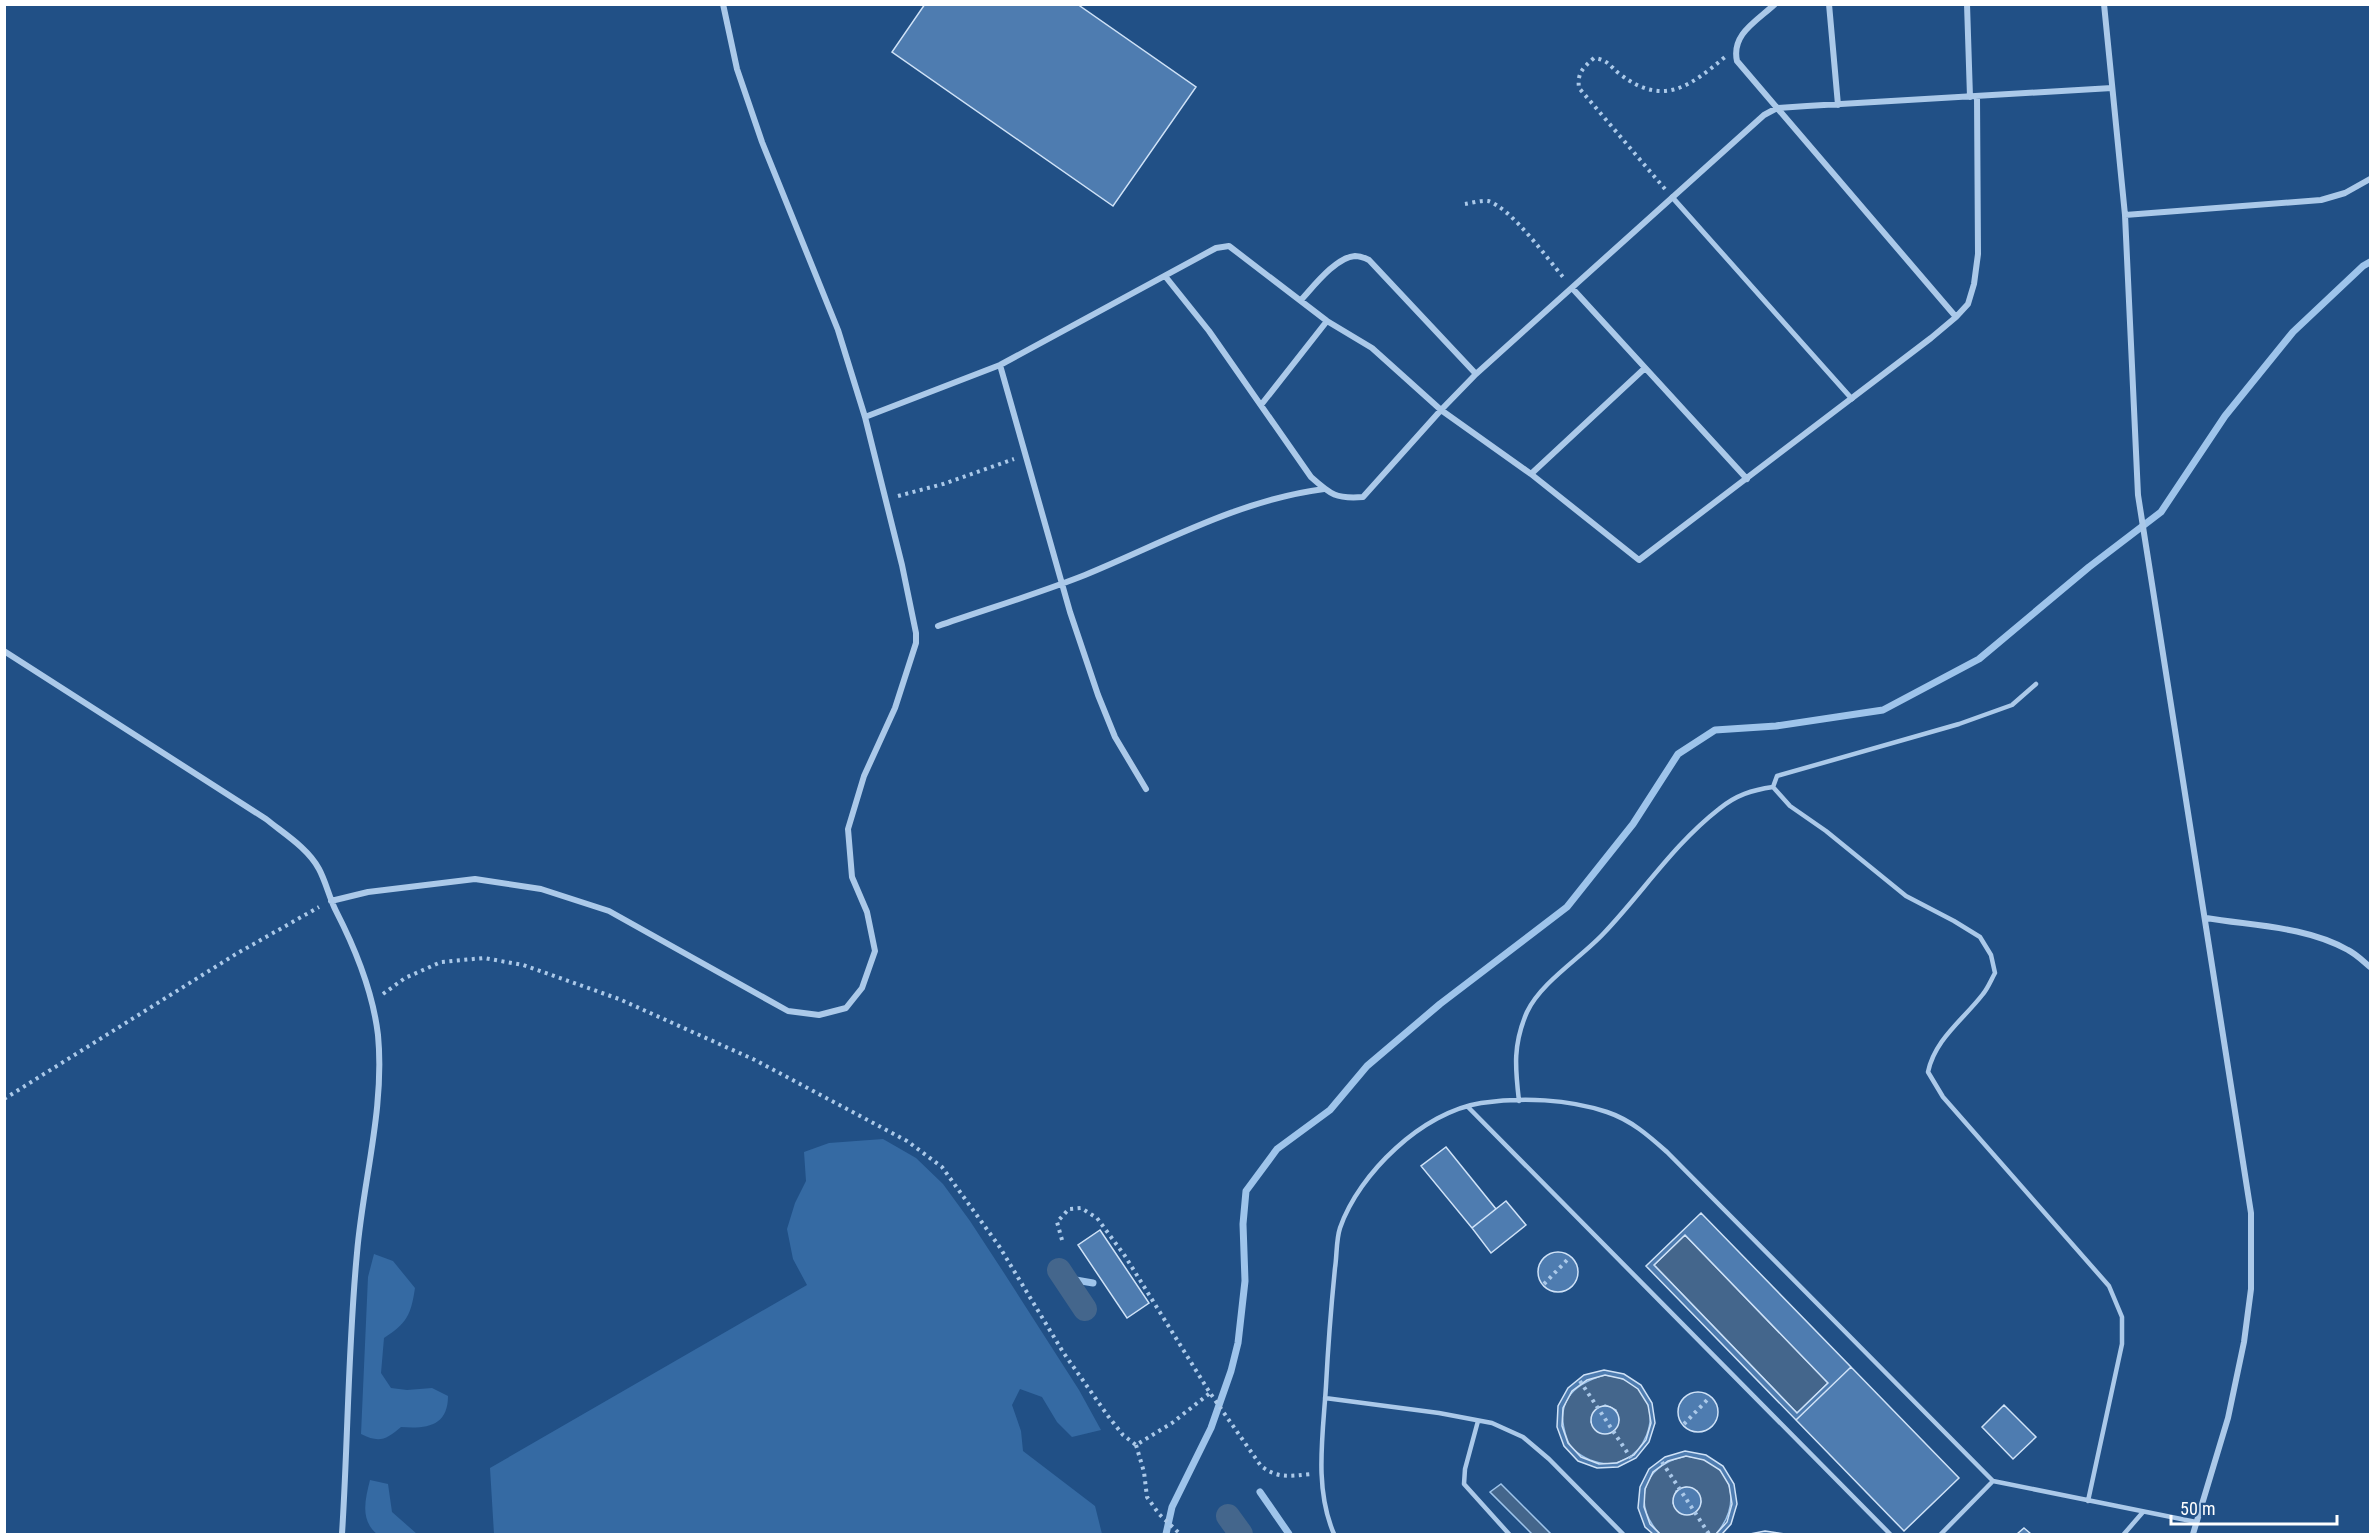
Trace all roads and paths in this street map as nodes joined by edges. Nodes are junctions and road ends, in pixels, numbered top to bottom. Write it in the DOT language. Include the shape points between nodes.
graph roads {
  1 [pos="723,4"];
  2 [pos="1775,4"];
  3 [pos="1829,4"];
  4 [pos="1967,4"];
  5 [pos="2104,4"];
  6 [pos="1734,50"];
  7 [pos="2112,88"];
  8 [pos="1973,97"];
  9 [pos="1838,105"];
  10 [pos="1777,108"];
  11 [pos="2370,179"];
  12 [pos="1672,197"];
  13 [pos="1465,204"];
  14 [pos="2125,215"];
  15 [pos="1165,276"];
  16 [pos="1572,288"];
  17 [pos="1301,300"];
  18 [pos="1956,317"];
  19 [pos="1327,321"];
  20 [pos="1000,364"];
  21 [pos="1645,368"];
  22 [pos="1476,374"];
  23 [pos="1852,399"];
  24 [pos="1261,405"];
  25 [pos="1441,410"];
  26 [pos="865,417"];
  27 [pos="1027,454"];
  28 [pos="1531,474"];
  29 [pos="1746,479"];
  30 [pos="1324,489"];
  31 [pos="886,500"];
  32 [pos="1062,583"];
  33 [pos="938,626"];
  34 [pos="4,651"];
  35 [pos="2036,684"];
  36 [pos="1773,787"];
  37 [pos="1146,789"];
  38 [pos="331,901"];
  39 [pos="2206,918"];
  40 [pos="2370,967"];
  41 [pos="371,1003"];
  42 [pos="4,1099"];
  43 [pos="1518,1101"];
  44 [pos="1468,1107"];
  45 [pos="1062,1240"];
  46 [pos="1569,1258"];
  47 [pos="1544,1284"];
  48 [pos="1580,1381"];
  49 [pos="1210,1393"];
  50 [pos="1325,1398"];
  51 [pos="1709,1398"];
  52 [pos="1478,1420"];
  53 [pos="1684,1424"];
  54 [pos="1136,1445"];
  55 [pos="1631,1458"];
  56 [pos="1662,1462"];
  57 [pos="1320,1472"];
  58 [pos="1993,1481"];
  59 [pos="2088,1501"];
  60 [pos="2144,1512"];
  61 [pos="2196,1522"];
  62 [pos="342,1534"];
  63 [pos="1180,1534"];
  64 [pos="1334,1534"];
  65 [pos="1509,1534"];
  66 [pos="1623,1534"];
  67 [pos="1709,1534"];
  68 [pos="1890,1534"];
  69 [pos="1941,1534"];
  70 [pos="2124,1534"];
  71 [pos="2193,1534"];
  1 -- 26 [label="street" via="741,80 795,228 838,330"];
  2 -- 6 [label="street" via="1739,38"];
  3 -- 9 [label="street"];
  4 -- 8 [label="street"];
  5 -- 7 [label="street"];
  6 -- 10 [label="street" via="1737,62"];
  6 -- 12 [label="path" via="1685,87 1664,91 1639,86 1604,59 1594,58 1578,78 1579,88"];
  7 -- 8 [label="street"];
  7 -- 14 [label="street"];
  8 -- 9 [label="street"];
  8 -- 18 [label="street" via="1978,254 1968,304"];
  9 -- 10 [label="street"];
  10 -- 12 [label="street" via="1764,115"];
  10 -- 18 [label="street"];
  11 -- 14 [label="street" via="2345,193 2321,200"];
  12 -- 16 [label="street"];
  12 -- 23 [label="street"];
  13 -- 16 [label="path" via="1486,201 1502,210"];
  14 -- 39 [label="street" via="2138,495"];
  15 -- 17 [label="street" via="1216,248 1229,246"];
  15 -- 20 [label="street"];
  15 -- 24 [label="street"];
  16 -- 21 [label="street"];
  16 -- 22 [label="street"];
  17 -- 19 [label="street"];
  17 -- 22 [label="street" via="1322,276 1346,258 1357,255 1369,260"];
  18 -- 23 [label="street"];
  19 -- 24 [label="street"];
  19 -- 25 [label="street" via="1372,348"];
  20 -- 26 [label="street"];
  20 -- 27 [label="street"];
  21 -- 28 [label="street"];
  21 -- 29 [label="street"];
  22 -- 25 [label="street"];
  23 -- 29 [label="street"];
  24 -- 30 [label="street" via="1311,477"];
  25 -- 28 [label="street"];
  25 -- 30 [label="street" via="1364,497 1342,499"];
  26 -- 31 [label="street"];
  27 -- 31 [label="path"];
  27 -- 32 [label="street"];
  28 -- 29 [label="street" via="1639,560"];
  30 -- 32 [label="street" via="1295,493 1210,520"];
  31 -- 38 [label="street" via="916,643 895,708 864,776 848,829 852,877 867,912 875,951 862,988 846,1008 819,1015 788,1011 609,911 541,889 475,879 368,891"];
  32 -- 33 [label="street"];
  32 -- 37 [label="street" via="1106,718"];
  34 -- 38 [label="street" via="266,819 297,843 318,867"];
  35 -- 36 [label="lane" via="2012,705 1777,776"];
  36 -- 43 [label="lane" via="1737,795 1717,809 1659,867 1602,936 1546,987 1528,1009 1518,1036 1514,1065"];
  36 -- 59 [label="lane" via="1790,806 1906,896 1980,938 1991,955 1995,973 1984,994 1947,1035 1931,1058 1928,1072 1943,1097 2109,1287 2122,1317 2122,1344"];
  38 -- 41 [label="street" via="346,929"];
  38 -- 42 [label="path" via="236,954"];
  39 -- 40 [label="street" via="2317,936 2349,950"];
  39 -- 61 [label="street" via="2251,1213 2251,1289 2228,1418"];
  41 -- 54 [label="path" via="405,978 441,962 484,958 523,965 619,999 754,1060 907,1141 942,1167 999,1246 1069,1361 1123,1435"];
  41 -- 62 [label="street" via="378,1034 379,1070 357,1252"];
  43 -- 44 [label="lane"];
  43 -- 58 [label="lane" via="1547,1100 1608,1112 1639,1128"];
  44 -- 50 [label="lane" via="1440,1118 1400,1143 1364,1181 1340,1228"];
  44 -- 68 [label="lane"];
  45 -- 49 [label="path" via="1057,1222 1069,1209 1081,1208 1097,1218"];
  46 -- 47 [label="path"];
  48 -- 55 [label="path"];
  49 -- 54 [label="path"];
  49 -- 57 [label="path" via="1261,1466 1272,1474"];
  50 -- 52 [label="lane"];
  50 -- 57 [label="lane"];
  51 -- 53 [label="path"];
  52 -- 65 [label="lane" via="1464,1485"];
  52 -- 66 [label="lane" via="1523,1437 1549,1458"];
  54 -- 63 [label="path" via="1147,1497"];
  56 -- 67 [label="path"];
  57 -- 64 [label="lane"];
  58 -- 59 [label="lane"];
  58 -- 69 [label="lane"];
  59 -- 60 [label="lane"];
  60 -- 61 [label="lane"];
  60 -- 70 [label="lane"];
  61 -- 71 [label="street"];
}
